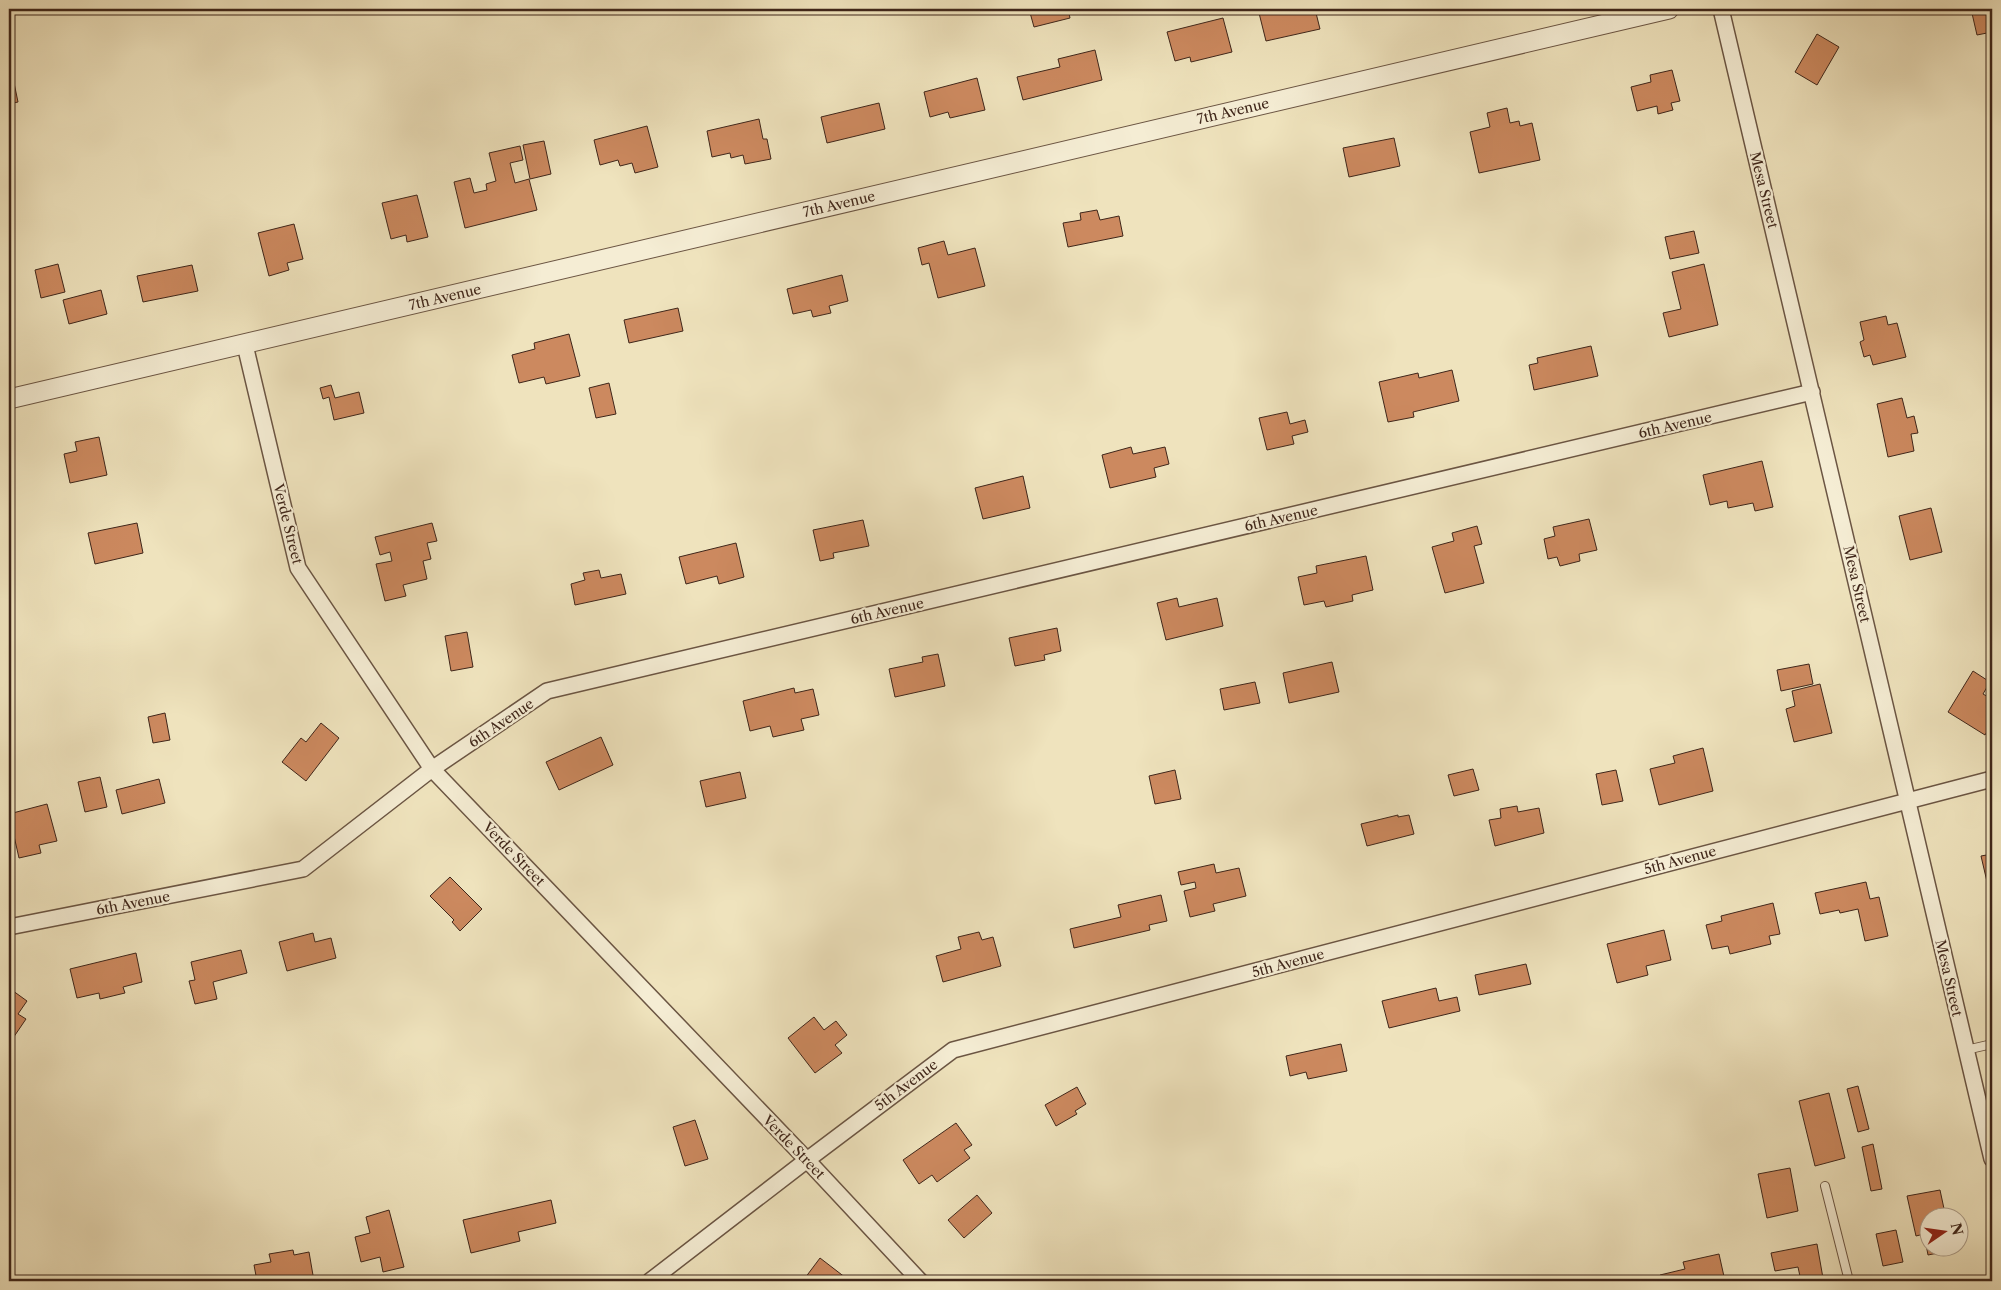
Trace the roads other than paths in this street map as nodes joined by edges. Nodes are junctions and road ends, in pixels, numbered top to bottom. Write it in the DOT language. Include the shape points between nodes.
graph roads {
  1 [pos="1669,9"];
  2 [pos="1721,9"];
  3 [pos="245,345"];
  4 [pos="1812,392"];
  5 [pos="9,399"];
  6 [pos="432,769"];
  7 [pos="1992,779"];
  8 [pos="1906,801"];
  9 [pos="9,928"];
  10 [pos="1992,1044"];
  11 [pos="1966,1050"];
  12 [pos="807,1160"];
  13 [pos="1992,1160"];
  14 [pos="1826,1186"];
  15 [pos="650,1281"];
  16 [pos="920,1281"];
  17 [pos="1849,1281"];
  1 -- 3 [label="street, 7th Avenue"];
  2 -- 4 [label="street, Mesa Street"];
  3 -- 5 [label="street, 7th Avenue"];
  3 -- 6 [label="street, Verde Street" via="298,568"];
  4 -- 6 [label="street, 6th Avenue" via="546,691"];
  4 -- 8 [label="street, Mesa Street"];
  6 -- 9 [label="street, 6th Avenue" via="303,869"];
  6 -- 12 [label="street, Verde Street"];
  7 -- 8 [label="street, 5th Avenue"];
  8 -- 11 [label="street, Mesa Street"];
  8 -- 12 [label="street, 5th Avenue" via="953,1050"];
  10 -- 11 [label="lane"];
  11 -- 13 [label="street, Mesa Street"];
  12 -- 15 [label="street, 5th Avenue"];
  12 -- 16 [label="street, Verde Street"];
  14 -- 17 [label="lane"];
}
